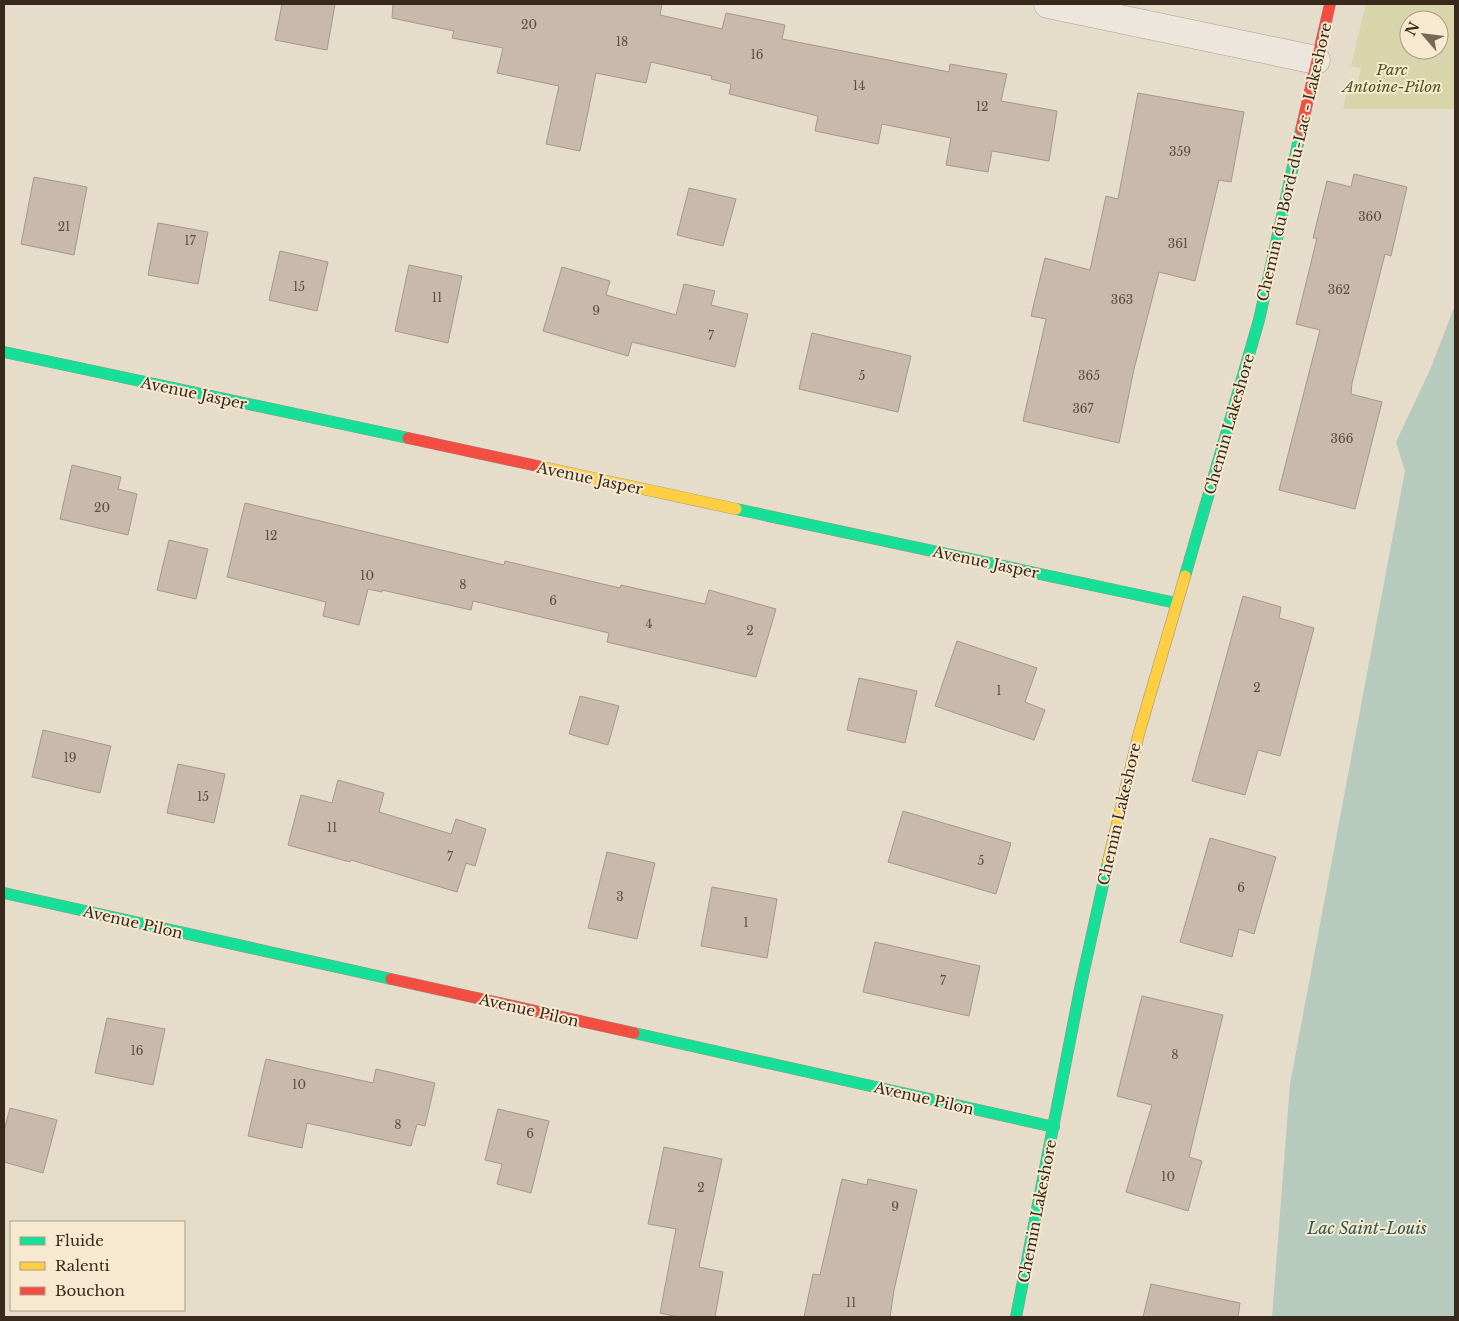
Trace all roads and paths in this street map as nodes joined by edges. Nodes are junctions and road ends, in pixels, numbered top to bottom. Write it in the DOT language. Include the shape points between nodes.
graph roads {
  1 [pos="1048,4"];
  2 [pos="1330,4"];
  3 [pos="1316,60"];
  4 [pos="1259,320"];
  5 [pos="4,352"];
  6 [pos="1176,603"];
  7 [pos="4,893"];
  8 [pos="1054,1127"];
  9 [pos="1016,1317"];
  1 -- 3 [label="street"];
  2 -- 3 [label="street, Chemin du Bord-du-Lac - Lakeshore"];
  3 -- 4 [label="street, Chemin du Bord-du-Lac - Lakeshore"];
  4 -- 6 [label="street, Chemin Lakeshore"];
  5 -- 6 [label="street, Avenue Jasper"];
  6 -- 8 [label="street, Chemin Lakeshore" via="1120,808 1081,984"];
  7 -- 8 [label="street, Avenue Pilon"];
  8 -- 9 [label="street, Chemin Lakeshore"];
}
